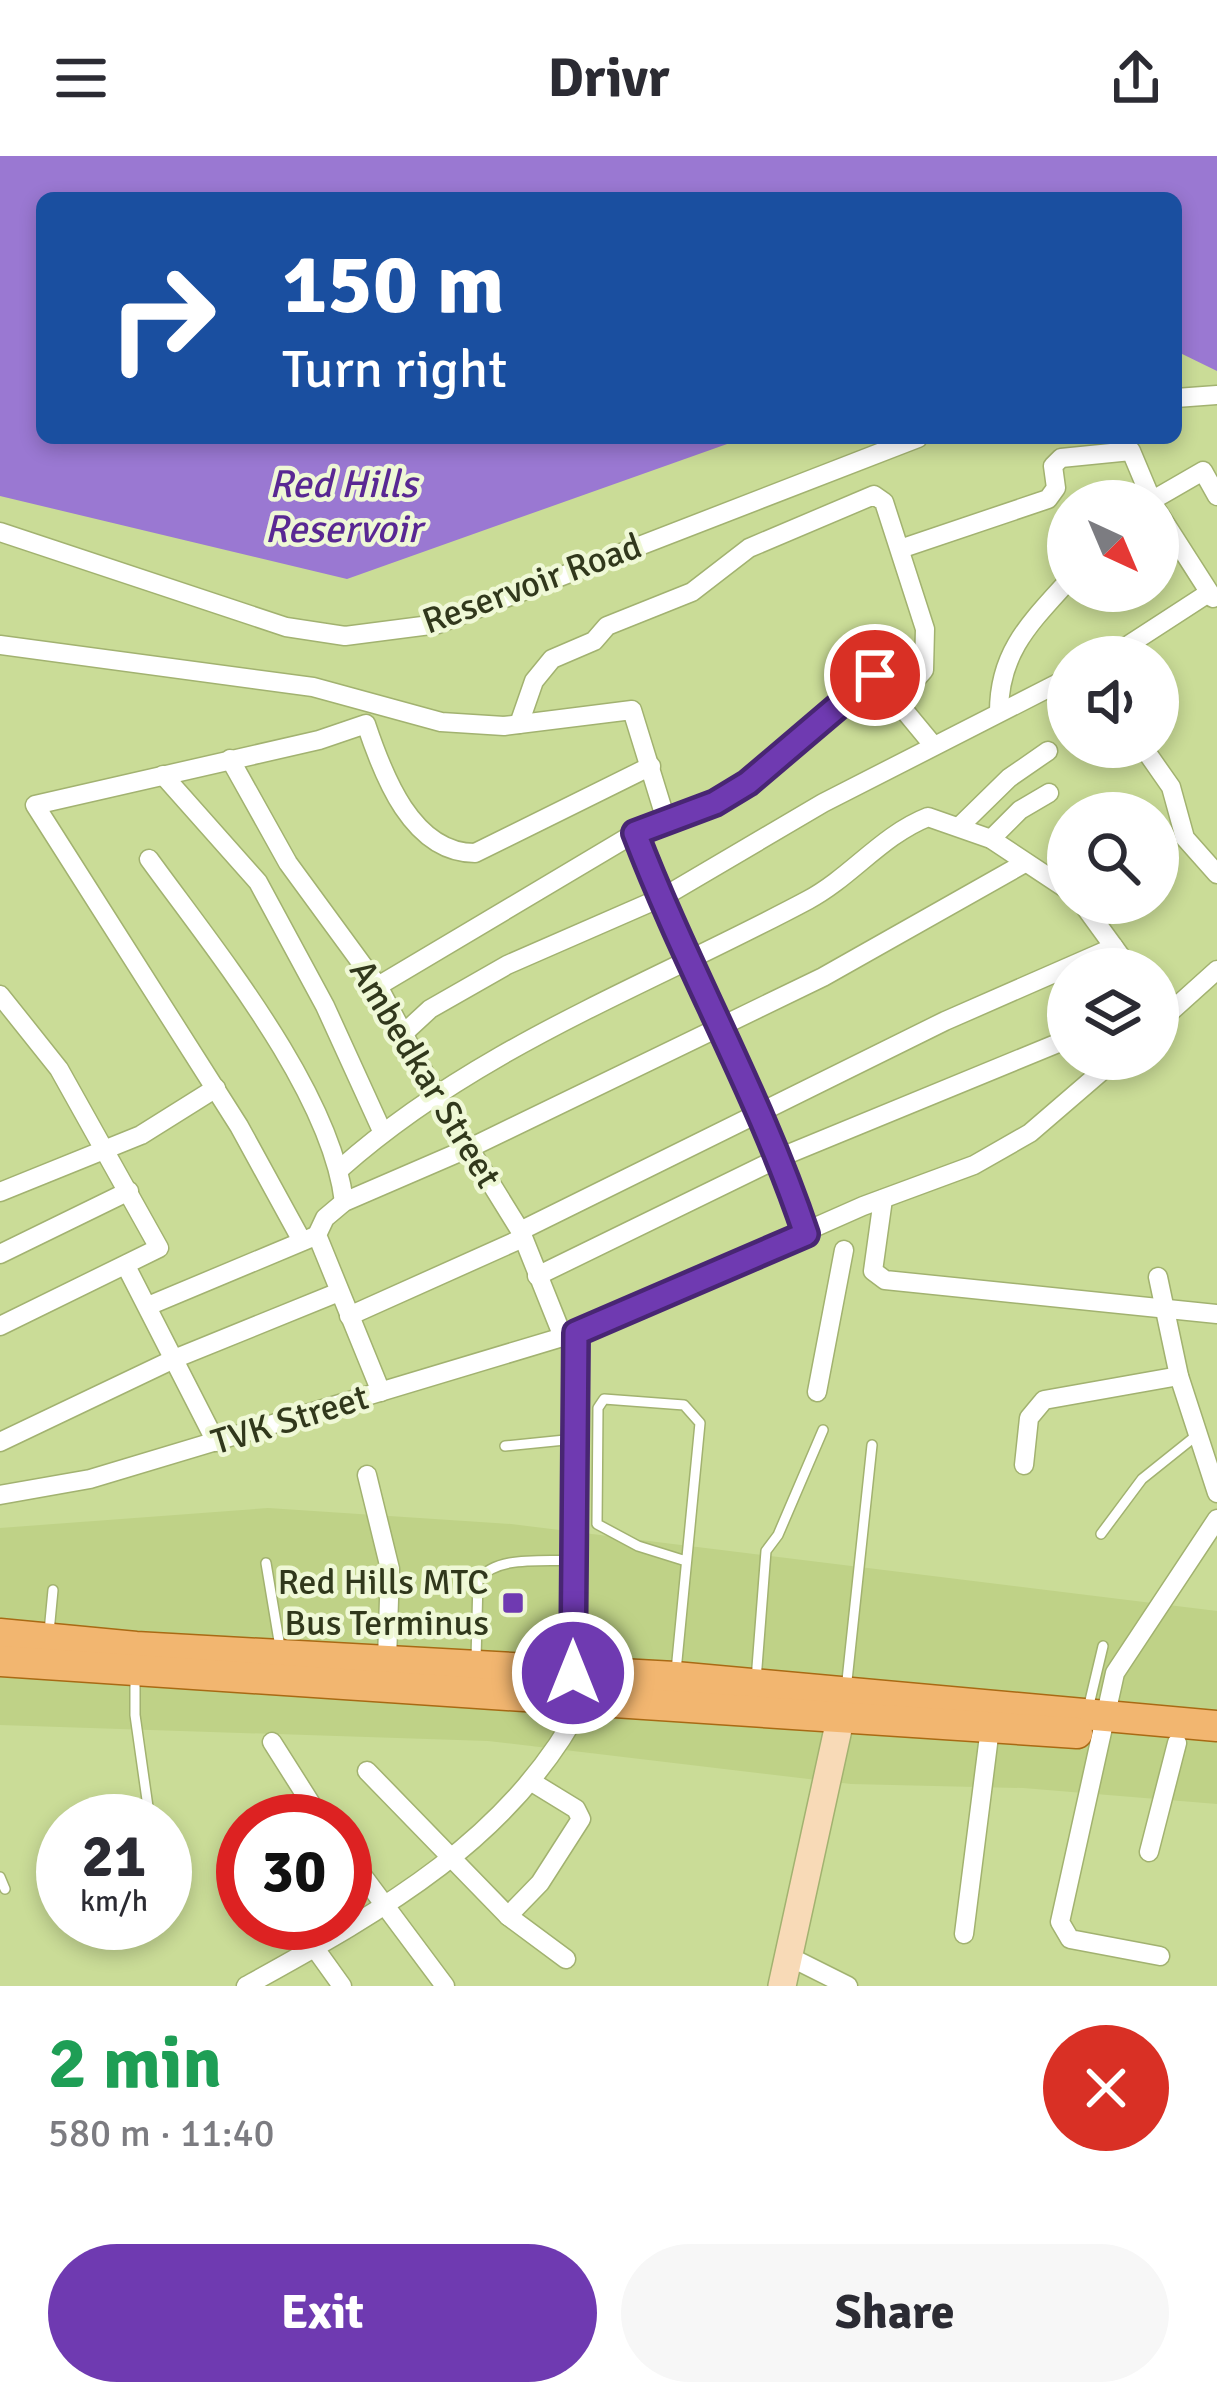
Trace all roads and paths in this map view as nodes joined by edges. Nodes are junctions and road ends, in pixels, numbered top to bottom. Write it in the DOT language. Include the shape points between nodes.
graph roads {
  1 [pos="1217,395"];
  2 [pos="1182,398"];
  3 [pos="902,444"];
  4 [pos="1055,480"];
  5 [pos="1143,480"];
  6 [pos="1179,485"];
  7 [pos="1217,496"];
  8 [pos="1047,499"];
  9 [pos="0,532"];
  10 [pos="1179,545"];
  11 [pos="900,549"];
  12 [pos="1212,597"];
  13 [pos="1047,606"];
  14 [pos="1146,636"];
  15 [pos="0,645"];
  16 [pos="1047,688"];
  17 [pos="897,700"];
  18 [pos="999,712"];
  19 [pos="519,724"];
  20 [pos="933,745"];
  21 [pos="1047,752"];
  22 [pos="230,759"];
  23 [pos="651,766"];
  24 [pos="1158,768"];
  25 [pos="163,775"];
  26 [pos="1047,794"];
  27 [pos="666,820"];
  28 [pos="961,825"];
  29 [pos="635,833"];
  30 [pos="991,839"];
  31 [pos="149,859"];
  32 [pos="1023,864"];
  33 [pos="1217,874"];
  34 [pos="1047,878"];
  35 [pos="665,896"];
  36 [pos="1097,924"];
  37 [pos="1114,947"];
  38 [pos="689,960"];
  39 [pos="1217,970"];
  40 [pos="378,986"];
  41 [pos="0,994"];
  42 [pos="1179,1000"];
  43 [pos="717,1026"];
  44 [pos="403,1034"];
  45 [pos="1047,1048"];
  46 [pos="1092,1080"];
  47 [pos="216,1088"];
  48 [pos="435,1093"];
  49 [pos="758,1112"];
  50 [pos="382,1131"];
  51 [pos="469,1148"];
  52 [pos="107,1150"];
  53 [pos="781,1157"];
  54 [pos="340,1168"];
  55 [pos="129,1191"];
  56 [pos="0,1192"];
  57 [pos="883,1199"];
  58 [pos="344,1202"];
  59 [pos="826,1224"];
  60 [pos="521,1234"];
  61 [pos="806,1234"];
  62 [pos="309,1238"];
  63 [pos="844,1250"];
  64 [pos="0,1254"];
  65 [pos="128,1268"];
  66 [pos="874,1271"];
  67 [pos="537,1276"];
  68 [pos="1158,1277"];
  69 [pos="339,1292"];
  70 [pos="148,1306"];
  71 [pos="1166,1306"];
  72 [pos="1217,1314"];
  73 [pos="349,1316"];
  74 [pos="0,1326"];
  75 [pos="570,1335"];
  76 [pos="174,1359"];
  77 [pos="1179,1376"];
  78 [pos="381,1392"];
  79 [pos="818,1392"];
  80 [pos="823,1430"];
  81 [pos="1197,1435"];
  82 [pos="575,1439"];
  83 [pos="0,1442"];
  84 [pos="216,1442"];
  85 [pos="872,1445"];
  86 [pos="505,1446"];
  87 [pos="1024,1465"];
  88 [pos="367,1475"];
  89 [pos="1217,1493"];
  90 [pos="0,1495"];
  91 [pos="1217,1519"];
  92 [pos="1101,1534"];
  93 [pos="572,1559"];
  94 [pos="686,1561"];
  95 [pos="266,1563"];
  96 [pos="53,1590"];
  97 [pos="0,1634"];
  98 [pos="1103,1646"];
  99 [pos="47,1652"];
  100 [pos="281,1652"];
  101 [pos="0,1660"];
  102 [pos="386,1660"];
  103 [pos="476,1664"];
  104 [pos="135,1673"];
  105 [pos="675,1677"];
  106 [pos="756,1685"];
  107 [pos="578,1688"];
  108 [pos="844,1707"];
  109 [pos="1096,1721"];
  110 [pos="1217,1726"];
  111 [pos="990,1728"];
  112 [pos="272,1742"];
  113 [pos="1177,1743"];
  114 [pos="1217,1745"];
  115 [pos="367,1771"];
  116 [pos="532,1782"];
  117 [pos="146,1794"];
  118 [pos="305,1794"];
  119 [pos="1149,1852"];
  120 [pos="452,1862"];
  121 [pos="0,1876"];
  122 [pos="372,1888"];
  123 [pos="5,1889"];
  124 [pos="385,1906"];
  125 [pos="372,1914"];
  126 [pos="508,1916"];
  127 [pos="964,1934"];
  128 [pos="310,1950"];
  129 [pos="316,1950"];
  130 [pos="788,1957"];
  131 [pos="1160,1957"];
  132 [pos="566,1959"];
  133 [pos="276,1979"];
  134 [pos="246,1986"];
  135 [pos="342,1986"];
  136 [pos="445,1986"];
  137 [pos="782,1986"];
  138 [pos="848,1986"];
  1 -- 2 [label="street"];
  3 -- 9 [label="street, Reservoir Road" via="437,624 391,634 286,627"];
  4 -- 5 [label="street" via="1061,458 1131,451"];
  6 -- 7 [label="street" via="1203,471"];
  8 -- 11 [label="street"];
  10 -- 12 [label="street"];
  11 -- 17 [label="street" via="926,652 924,670"];
  11 -- 19 [label="street" via="874,495 749,548 692,592 607,626 552,659 534,681"];
  12 -- 14 [label="street"];
  13 -- 18 [label="street" via="1009,650"];
  15 -- 19 [label="street" via="314,686 441,722"];
  16 -- 18 [label="street"];
  17 -- 20 [label="street"];
  17 -- 27 [label="street" via="875,675 748,783"];
  18 -- 20 [label="street"];
  19 -- 23 [label="street" via="632,710"];
  20 -- 35 [label="street"];
  21 -- 28 [label="street"];
  22 -- 23 [label="street" via="366,724 393,792 452,853 476,853"];
  22 -- 25 [label="street"];
  22 -- 40 [label="street, Ambedkar Street" via="288,863"];
  23 -- 27 [label="street"];
  24 -- 33 [label="street" via="1172,787 1185,838"];
  25 -- 47 [label="street" via="35,805"];
  25 -- 50 [label="street" via="258,882"];
  26 -- 30 [label="street"];
  27 -- 29 [label="street"];
  28 -- 30 [label="street"];
  28 -- 38 [label="street" via="928,817 908,825 826,890"];
  29 -- 35 [label="street"];
  29 -- 40 [label="street"];
  30 -- 32 [label="street"];
  31 -- 54 [label="street" via="262,1015"];
  32 -- 34 [label="street"];
  32 -- 43 [label="street" via="896,939"];
  35 -- 38 [label="street"];
  35 -- 44 [label="street" via="507,965"];
  36 -- 37 [label="street"];
  37 -- 49 [label="street"];
  38 -- 43 [label="street"];
  38 -- 48 [label="street"];
  39 -- 42 [label="street"];
  40 -- 44 [label="street, Ambedkar Street"];
  41 -- 52 [label="street"];
  43 -- 49 [label="street"];
  43 -- 51 [label="street"];
  44 -- 48 [label="street, Ambedkar Street"];
  45 -- 53 [label="street"];
  46 -- 57 [label="street, TVK Street" via="1030,1133 974,1165"];
  47 -- 52 [label="street"];
  47 -- 62 [label="street"];
  48 -- 50 [label="street"];
  48 -- 51 [label="street, Ambedkar Street"];
  49 -- 53 [label="street"];
  49 -- 60 [label="street"];
  50 -- 54 [label="street"];
  51 -- 58 [label="street"];
  51 -- 60 [label="street, Ambedkar Street"];
  52 -- 55 [label="street"];
  52 -- 56 [label="street"];
  53 -- 61 [label="street"];
  53 -- 67 [label="street"];
  54 -- 58 [label="street"];
  55 -- 64 [label="street"];
  55 -- 65 [label="street" via="159,1247"];
  57 -- 59 [label="street, TVK Street"];
  57 -- 66 [label="street"];
  58 -- 62 [label="street"];
  59 -- 61 [label="street, TVK Street"];
  59 -- 63 [label="street"];
  60 -- 67 [label="street, Ambedkar Street"];
  60 -- 73 [label="street"];
  61 -- 75 [label="street, TVK Street"];
  62 -- 69 [label="street"];
  62 -- 70 [label="street"];
  63 -- 66 [label="street"];
  63 -- 79 [label="street"];
  65 -- 70 [label="street"];
  65 -- 74 [label="street"];
  66 -- 71 [label="street" via="885,1280"];
  67 -- 75 [label="street, Ambedkar Street"];
  68 -- 71 [label="street"];
  69 -- 73 [label="street"];
  69 -- 76 [label="street"];
  70 -- 76 [label="street"];
  71 -- 72 [label="street"];
  71 -- 77 [label="street"];
  73 -- 78 [label="street"];
  75 -- 78 [label="street, TVK Street"];
  75 -- 82 [label="street"];
  76 -- 83 [label="street"];
  76 -- 84 [label="street"];
  77 -- 81 [label="street"];
  77 -- 87 [label="street" via="1044,1400 1029,1418"];
  78 -- 84 [label="street, TVK Street"];
  80 -- 106 [label="lane" via="766,1551"];
  81 -- 89 [label="street"];
  81 -- 92 [label="lane" via="1142,1479"];
  82 -- 86 [label="lane"];
  82 -- 93 [label="street"];
  84 -- 90 [label="street, TVK Street"];
  85 -- 108 [label="lane"];
  88 -- 102 [label="street" via="390,1569"];
  91 -- 109 [label="street" via="1115,1673"];
  93 -- 103 [label="lane" via="501,1564 483,1573"];
  93 -- 107 [label="street"];
  94 -- 94 [label="lane" via="700,1432 695,1414 684,1405 604,1400 597,1524"];
  94 -- 105 [label="lane"];
  95 -- 100 [label="lane"];
  96 -- 99 [label="lane"];
  97 -- 99 [label="main road"];
  98 -- 109 [label="lane"];
  99 -- 100 [label="main road"];
  99 -- 101 [label="main road"];
  99 -- 104 [label="main road"];
  100 -- 102 [label="main road"];
  102 -- 103 [label="main road"];
  103 -- 107 [label="main road"];
  104 -- 107 [label="main road"];
  104 -- 117 [label="lane"];
  105 -- 106 [label="main road"];
  105 -- 107 [label="main road"];
  106 -- 108 [label="main road"];
  107 -- 108 [label="main road"];
  107 -- 116 [label="street"];
  108 -- 109 [label="main road"];
  108 -- 111 [label="main road"];
  108 -- 130 [label="street"];
  109 -- 110 [label="main road"];
  109 -- 111 [label="main road"];
  109 -- 113 [label="main road"];
  109 -- 131 [label="street" via="1060,1922 1070,1939"];
  111 -- 127 [label="street"];
  112 -- 118 [label="street"];
  113 -- 114 [label="main road"];
  113 -- 119 [label="street"];
  115 -- 120 [label="street"];
  116 -- 120 [label="street"];
  116 -- 126 [label="street" via="581,1819 541,1883"];
  120 -- 124 [label="street"];
  120 -- 126 [label="street"];
  121 -- 123 [label="lane"];
  122 -- 124 [label="street"];
  124 -- 125 [label="street"];
  124 -- 136 [label="street"];
  126 -- 132 [label="street"];
  128 -- 133 [label="street"];
  129 -- 135 [label="street"];
  130 -- 137 [label="street"];
  130 -- 138 [label="street"];
  133 -- 134 [label="street"];
}
